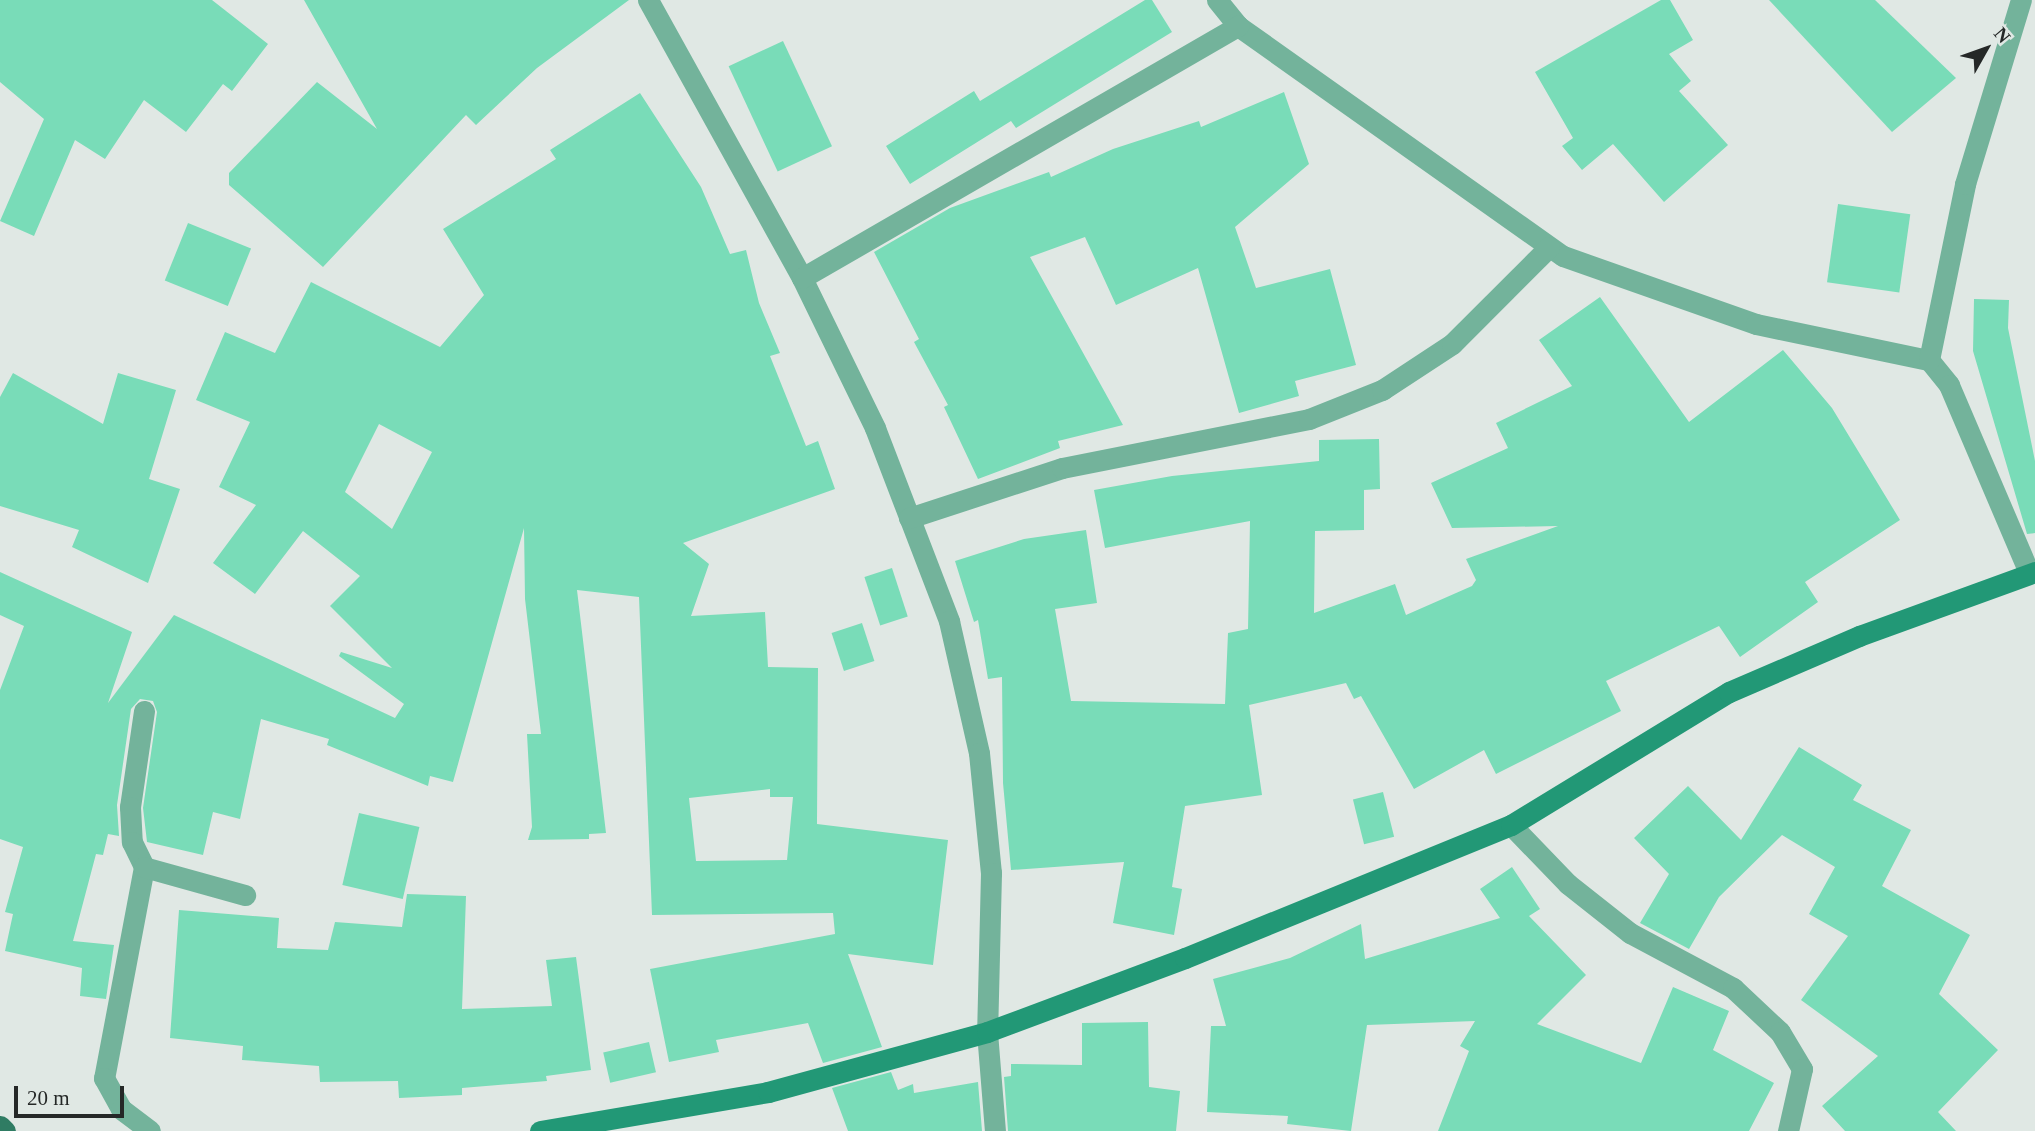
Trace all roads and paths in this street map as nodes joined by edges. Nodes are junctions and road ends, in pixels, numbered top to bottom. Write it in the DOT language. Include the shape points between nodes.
graph roads {
  1 [pos="648,0"];
  2 [pos="1217,0"];
  3 [pos="2021,0"];
  4 [pos="1238,26"];
  5 [pos="1549,247"];
  6 [pos="802,278"];
  7 [pos="1929,360"];
  8 [pos="909,519"];
  9 [pos="2032,572"];
  10 [pos="144,711"];
  11 [pos="1511,825"];
  12 [pos="144,867"];
  13 [pos="245,895"];
  14 [pos="987,1032"];
  15 [pos="0,1126"];
  16 [pos="5,1131"];
  17 [pos="150,1131"];
  18 [pos="540,1131"];
  19 [pos="995,1131"];
  20 [pos="1788,1131"];
  1 -- 6 [label="street"];
  2 -- 4 [label="street"];
  3 -- 7 [label="street" via="1965,184"];
  4 -- 5 [label="street"];
  4 -- 6 [label="street"];
  5 -- 7 [label="street" via="1563,256 1756,324"];
  5 -- 8 [label="street" via="1452,344 1382,390 1309,419 1062,468"];
  6 -- 8 [label="street" via="874,428"];
  7 -- 9 [label="street" via="1949,385"];
  8 -- 14 [label="street" via="949,621 979,753 991,873"];
  9 -- 11 [label="street" via="1859,636 1729,692"];
  10 -- 12 [label="street" via="130,807 132,842"];
  11 -- 14 [label="street" via="1185,958"];
  11 -- 20 [label="street" via="1568,884 1630,933 1733,988 1780,1032 1802,1069"];
  12 -- 13 [label="street"];
  12 -- 17 [label="street" via="104,1078 121,1109"];
  14 -- 18 [label="street" via="768,1092"];
  14 -- 19 [label="street"];
  15 -- 16 [label="main road"];
}
